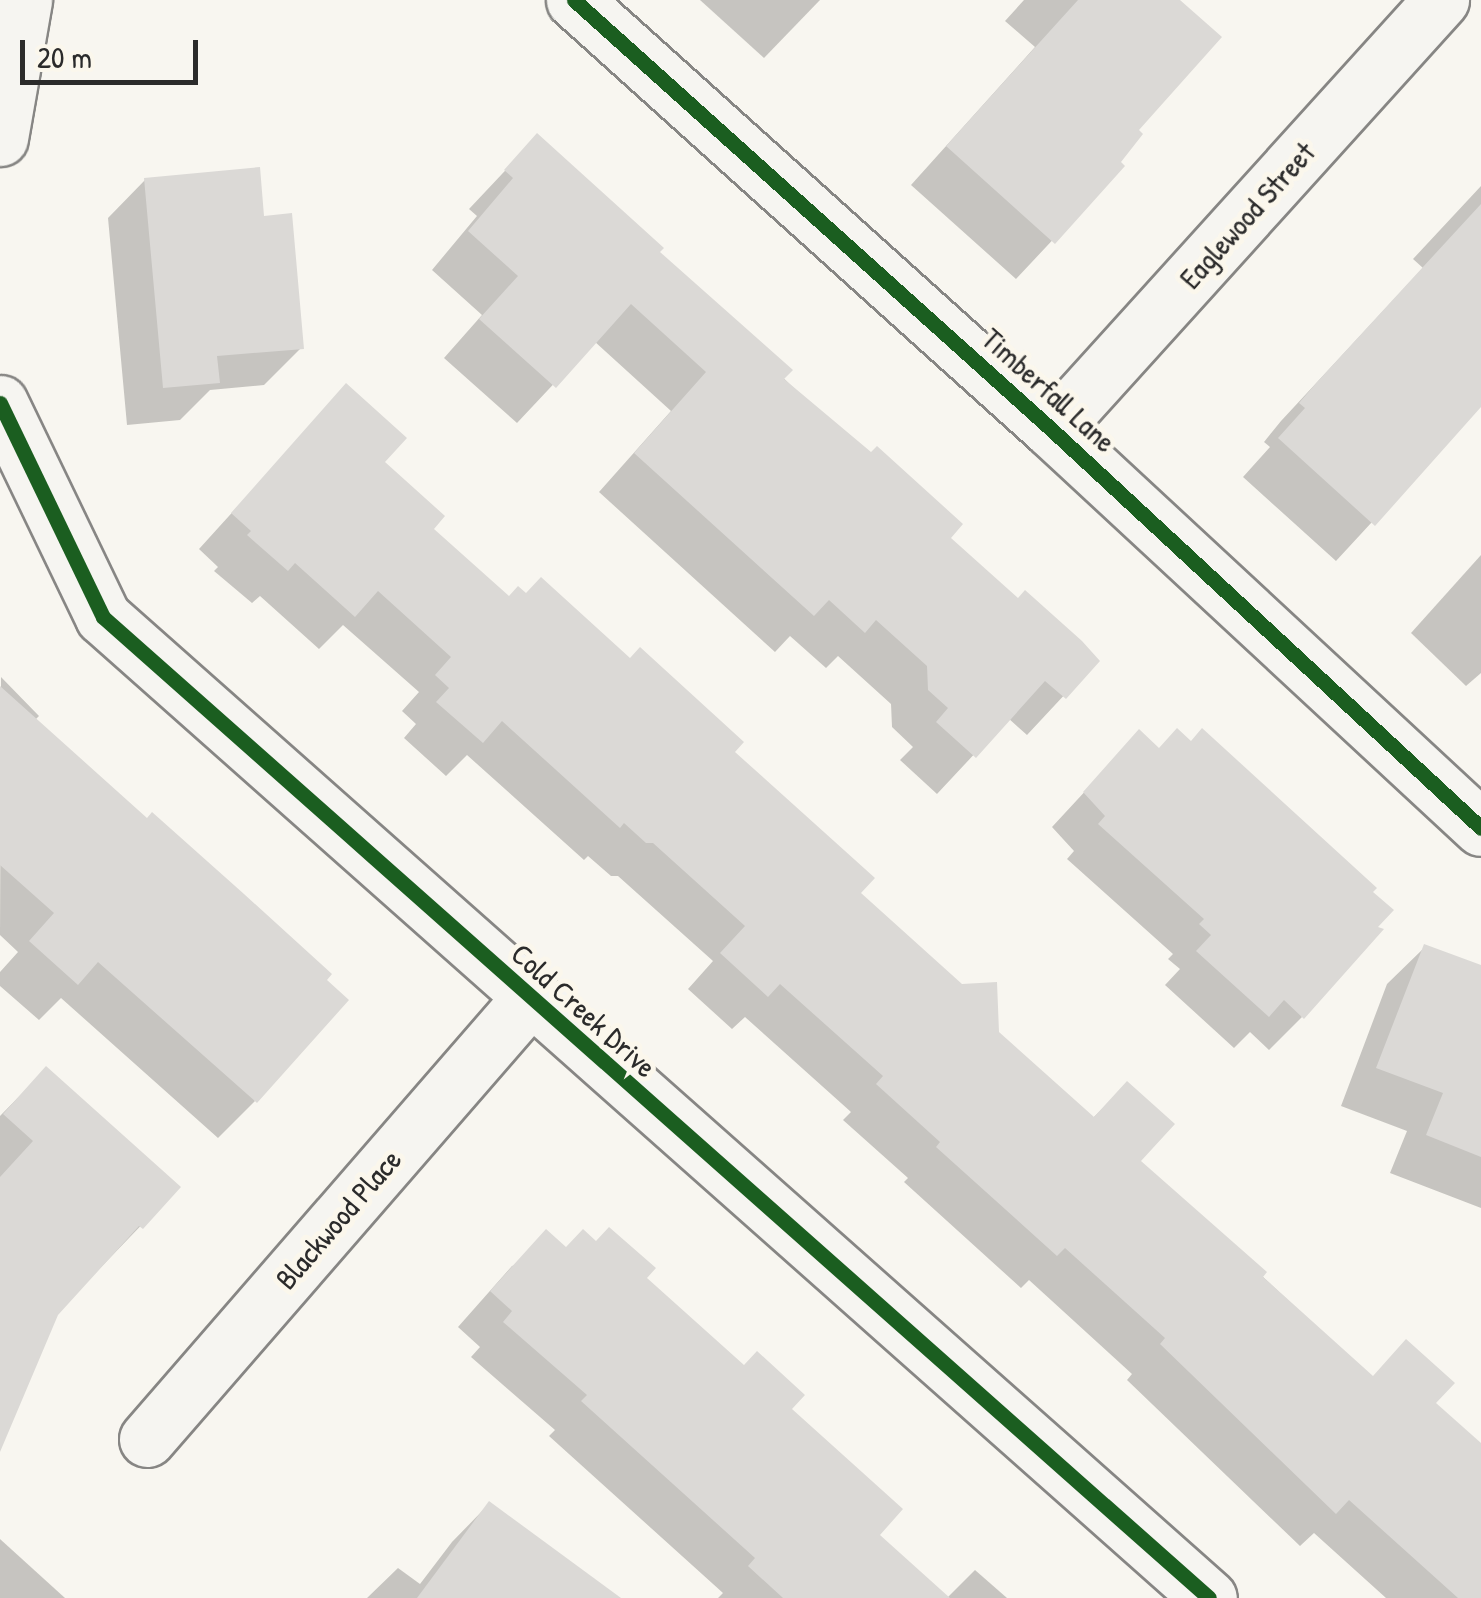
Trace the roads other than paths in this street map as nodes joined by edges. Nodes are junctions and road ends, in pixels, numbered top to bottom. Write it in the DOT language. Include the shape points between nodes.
graph roads {
  1 [pos="24,0"];
  2 [pos="574,0"];
  3 [pos="1441,0"];
  4 [pos="0,138"];
  5 [pos="0,403"];
  6 [pos="1052,430"];
  7 [pos="1481,828"];
  8 [pos="529,999"];
  9 [pos="147,1439"];
  10 [pos="1209,1598"];
  1 -- 4 [label="street"];
  2 -- 6 [label="street, Timberfall Lane"];
  3 -- 6 [label="street, Eaglewood Street"];
  5 -- 8 [label="street, Cold Creek Drive" via="103,616"];
  6 -- 7 [label="street, Timberfall Lane"];
  8 -- 9 [label="street, Blackwood Place"];
  8 -- 10 [label="street, Cold Creek Drive"];
}
